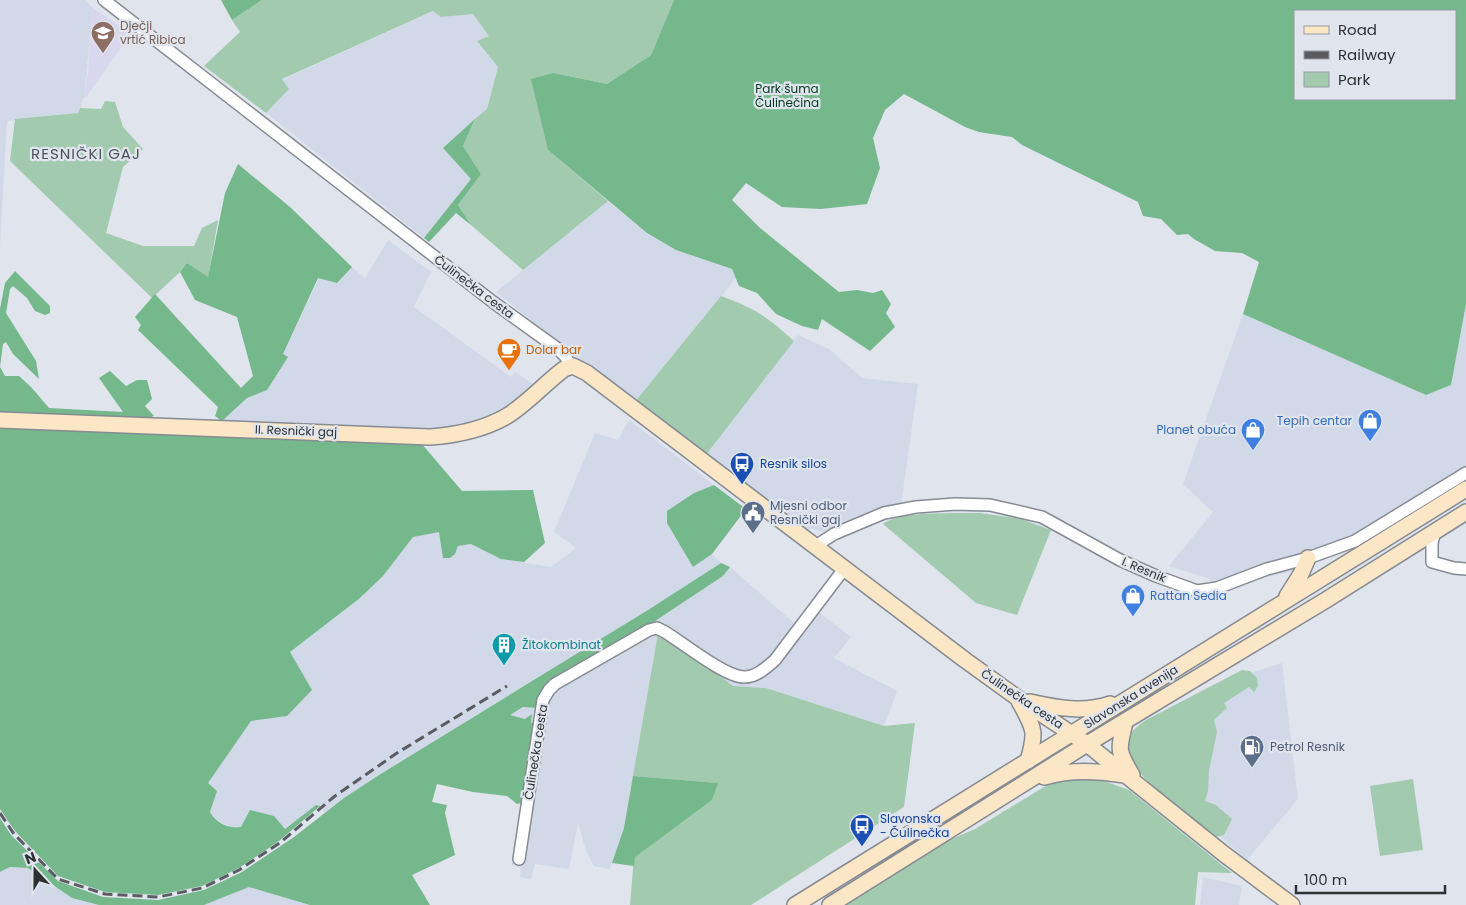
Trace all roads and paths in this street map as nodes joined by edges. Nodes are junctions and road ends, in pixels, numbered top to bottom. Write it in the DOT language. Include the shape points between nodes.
graph roads {
  1 [pos="104,0"];
  2 [pos="570,366"];
  3 [pos="0,420"];
  4 [pos="1466,473"];
  5 [pos="1466,489"];
  6 [pos="1466,512"];
  7 [pos="1435,531"];
  8 [pos="814,547"];
  9 [pos="1308,558"];
  10 [pos="1466,568"];
  11 [pos="844,569"];
  12 [pos="1283,601"];
  13 [pos="1132,697"];
  14 [pos="1019,699"];
  15 [pos="1125,722"];
  16 [pos="1072,734"];
  17 [pos="1087,744"];
  18 [pos="1028,761"];
  19 [pos="1132,779"];
  20 [pos="1028,782"];
  21 [pos="519,859"];
  22 [pos="1288,904"];
  23 [pos="795,905"];
  24 [pos="830,905"];
  1 -- 2 [label="street, Čulinečka cesta" via="558,349"];
  2 -- 3 [label="main road, II. Resnički gaj" via="508,415 492,424 455,435 430,437"];
  2 -- 8 [label="main road, Čulinečka cesta" via="587,373"];
  4 -- 9 [label="street, I. Resnik" via="1355,541"];
  5 -- 12 [label="main road, Slavonska avenija"];
  6 -- 7 [label="main road, Slavonska avenija"];
  7 -- 10 [label="street" via="1432,562"];
  7 -- 15 [label="main road, Slavonska avenija"];
  8 -- 9 [label="street, I. Resnik" via="834,534 884,513 955,504 990,505 1042,516 1120,560 1197,591 1217,588"];
  8 -- 11 [label="main road, Čulinečka cesta"];
  9 -- 12 [label="main road"];
  11 -- 14 [label="main road, Čulinečka cesta"];
  11 -- 21 [label="street, Čulinečka cesta" via="774,660 761,672 744,677 729,674 656,628 548,690 543,700"];
  12 -- 13 [label="main road, Slavonska avenija"];
  13 -- 14 [label="main road" via="1098,708 1075,709"];
  13 -- 16 [label="main road, Slavonska avenija"];
  14 -- 16 [label="main road, Čulinečka cesta"];
  14 -- 18 [label="main road" via="1033,730"];
  15 -- 17 [label="main road, Slavonska avenija"];
  15 -- 19 [label="main road" via="1120,752"];
  16 -- 17 [label="main road, Čulinečka cesta"];
  16 -- 18 [label="main road, Slavonska avenija"];
  17 -- 19 [label="main road, Čulinečka cesta"];
  17 -- 20 [label="main road, Slavonska avenija"];
  18 -- 23 [label="main road, Slavonska avenija"];
  19 -- 20 [label="main road" via="1099,771 1069,771"];
  19 -- 22 [label="main road, Čulinečka cesta"];
  20 -- 24 [label="main road, Slavonska avenija"];
}
